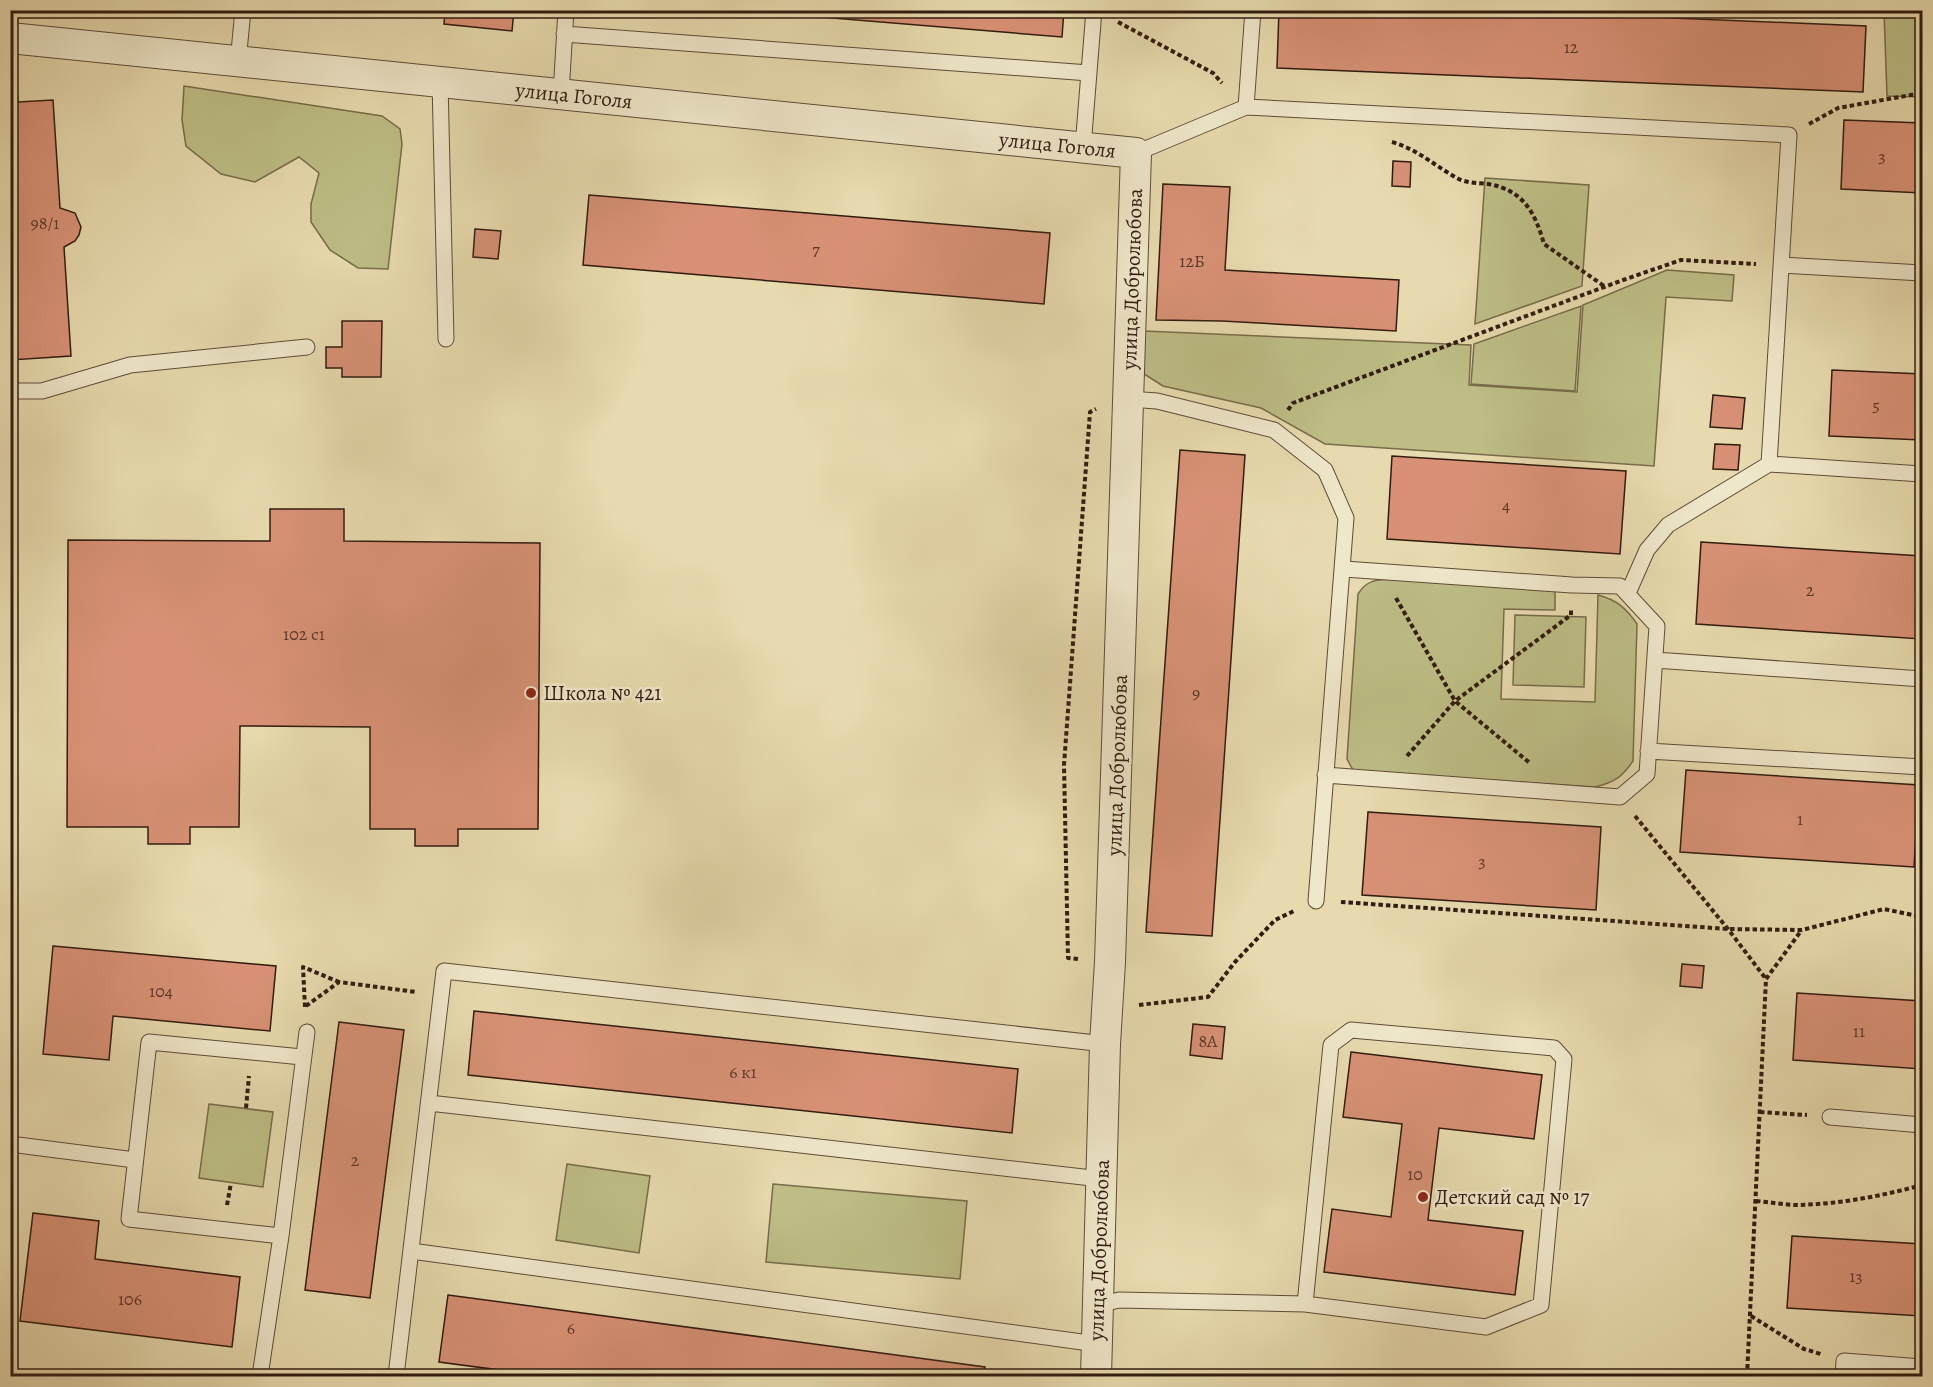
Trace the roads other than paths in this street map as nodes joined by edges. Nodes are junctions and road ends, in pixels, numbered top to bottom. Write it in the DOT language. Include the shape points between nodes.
graph roads {
  1 [pos="243,10"];
  2 [pos="566,10"];
  3 [pos="1253,10"];
  4 [pos="1101,13"];
  5 [pos="564,34"];
  6 [pos="10,38"];
  7 [pos="238,62"];
  8 [pos="1089,73"];
  9 [pos="440,81"];
  10 [pos="561,94"];
  11 [pos="1246,107"];
  12 [pos="1083,147"];
  13 [pos="1136,153"];
  14 [pos="1780,265"];
  15 [pos="1923,273"];
  16 [pos="446,339"];
  17 [pos="307,347"];
  18 [pos="10,391"];
  19 [pos="1128,399"];
  20 [pos="1769,464"];
  21 [pos="1923,474"];
  22 [pos="1344,569"];
  23 [pos="1628,593"];
  24 [pos="1655,660"];
  25 [pos="1923,679"];
  26 [pos="1648,751"];
  27 [pos="1923,767"];
  28 [pos="1325,775"];
  29 [pos="1316,901"];
  30 [pos="307,1032"];
  31 [pos="1105,1044"];
  32 [pos="302,1057"];
  33 [pos="429,1103"];
  34 [pos="1830,1117"];
  35 [pos="1923,1125"];
  36 [pos="10,1144"];
  37 [pos="135,1160"];
  38 [pos="1101,1179"];
  39 [pos="281,1236"];
  40 [pos="411,1251"];
  41 [pos="1305,1304"];
  42 [pos="1098,1305"];
  43 [pos="1097,1344"];
  44 [pos="1923,1367"];
  45 [pos="1844,1369"];
  46 [pos="260,1377"];
  47 [pos="396,1377"];
  48 [pos="1096,1377"];
  1 -- 7 [label="lane"];
  2 -- 5 [label="lane"];
  3 -- 11 [label="lane"];
  4 -- 8 [label="lane"];
  5 -- 8 [label="lane"];
  5 -- 10 [label="lane"];
  6 -- 7 [label="street, улица Гоголя"];
  7 -- 9 [label="street, улица Гоголя"];
  8 -- 12 [label="lane"];
  9 -- 10 [label="street, улица Гоголя"];
  9 -- 16 [label="lane"];
  10 -- 12 [label="street, улица Гоголя"];
  11 -- 13 [label="lane"];
  11 -- 14 [label="lane" via="1789,135"];
  12 -- 13 [label="street, улица Гоголя"];
  13 -- 19 [label="street, улица Добролюбова"];
  14 -- 15 [label="lane"];
  14 -- 20 [label="lane"];
  17 -- 18 [label="lane" via="130,365 42,391"];
  19 -- 22 [label="lane" via="1157,401 1274,430 1326,470 1346,518"];
  19 -- 31 [label="street, улица Добролюбова"];
  20 -- 21 [label="lane"];
  20 -- 23 [label="lane" via="1668,525 1647,550"];
  22 -- 23 [label="lane" via="1620,586"];
  22 -- 28 [label="lane"];
  23 -- 24 [label="lane" via="1657,626"];
  24 -- 25 [label="lane"];
  24 -- 26 [label="lane"];
  26 -- 27 [label="lane"];
  26 -- 28 [label="lane" via="1647,774 1620,797"];
  28 -- 29 [label="lane"];
  30 -- 32 [label="lane"];
  31 -- 33 [label="lane" via="444,971"];
  31 -- 38 [label="street, улица Добролюбова"];
  32 -- 37 [label="lane" via="149,1042"];
  32 -- 39 [label="lane"];
  33 -- 38 [label="lane"];
  33 -- 40 [label="lane"];
  34 -- 35 [label="lane"];
  36 -- 37 [label="lane"];
  37 -- 39 [label="lane" via="129,1219"];
  38 -- 42 [label="street, улица Добролюбова"];
  39 -- 46 [label="lane"];
  40 -- 43 [label="lane"];
  40 -- 47 [label="lane"];
  41 -- 41 [label="lane" via="1486,1327 1541,1305 1564,1059 1554,1048 1351,1030 1331,1045"];
  41 -- 42 [label="lane" via="1119,1300"];
  42 -- 43 [label="street, улица Добролюбова"];
  43 -- 48 [label="street, улица Добролюбова"];
  44 -- 45 [label="lane"];
}
